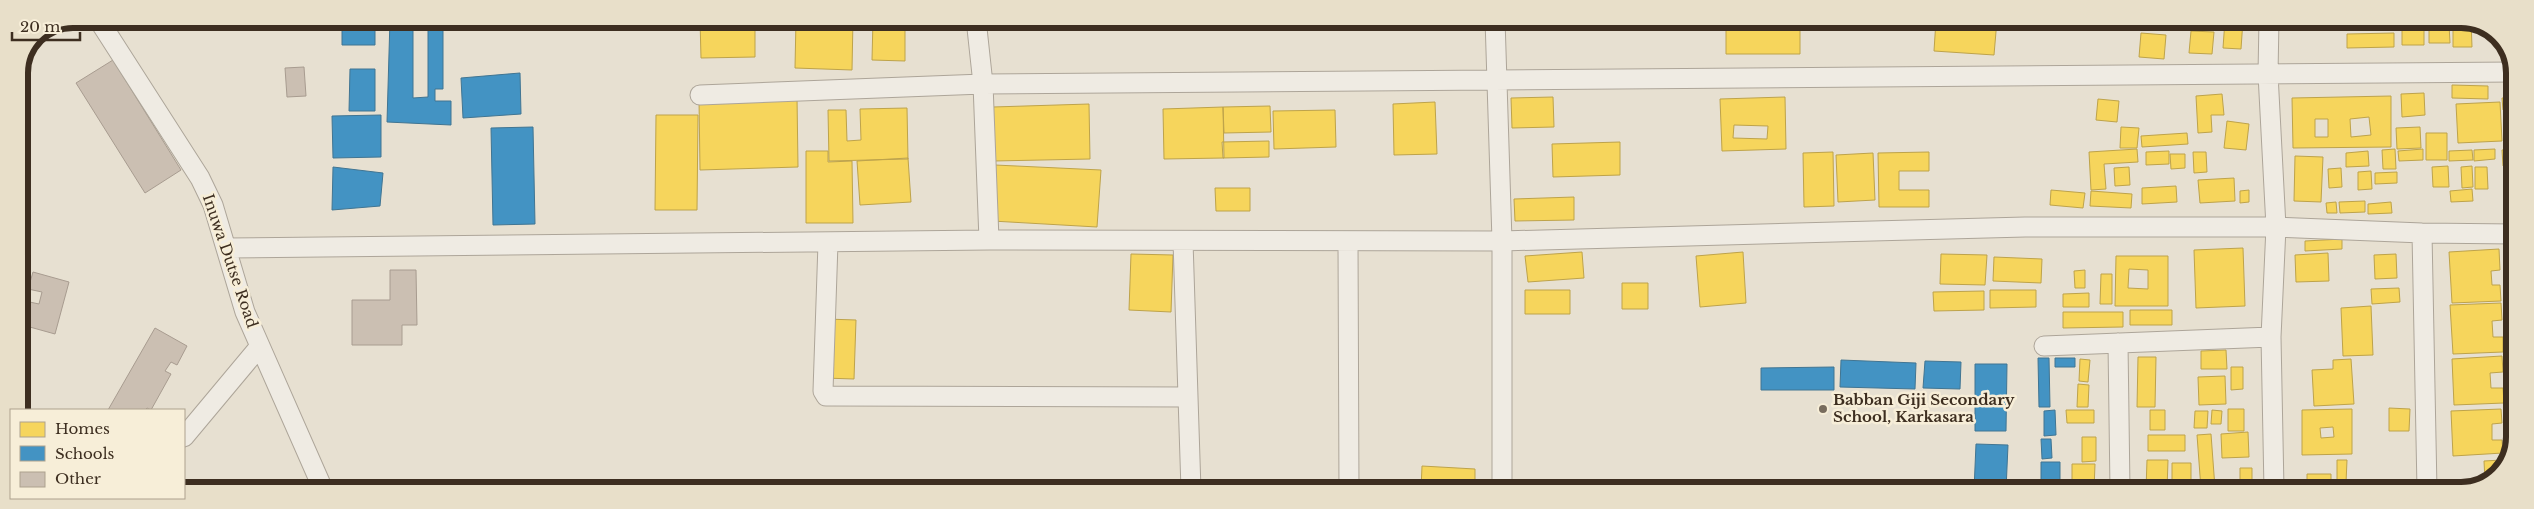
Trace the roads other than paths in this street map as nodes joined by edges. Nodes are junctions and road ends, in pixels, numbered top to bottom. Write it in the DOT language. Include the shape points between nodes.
graph roads {
  1 [pos="103,27"];
  2 [pos="977,27"];
  3 [pos="1495,27"];
  4 [pos="2269,27"];
  5 [pos="2506,72"];
  6 [pos="2268,74"];
  7 [pos="1498,81"];
  8 [pos="983,84"];
  9 [pos="700,95"];
  10 [pos="2276,227"];
  11 [pos="2422,233"];
  12 [pos="2506,234"];
  13 [pos="989,240"];
  14 [pos="1183,241"];
  15 [pos="1348,241"];
  16 [pos="1502,241"];
  17 [pos="828,243"];
  18 [pos="226,248"];
  19 [pos="2271,337"];
  20 [pos="2118,343"];
  21 [pos="260,346"];
  22 [pos="2044,346"];
  23 [pos="1188,397"];
  24 [pos="185,437"];
  25 [pos="320,482"];
  26 [pos="1191,482"];
  27 [pos="1348,482"];
  28 [pos="1502,482"];
  29 [pos="2120,482"];
  30 [pos="2274,482"];
  31 [pos="2427,482"];
  1 -- 18 [label="street, Inuwa Dutse Road" via="200,178 213,205"];
  2 -- 8 [label="street"];
  3 -- 7 [label="street"];
  4 -- 6 [label="street"];
  5 -- 6 [label="street"];
  6 -- 7 [label="street"];
  6 -- 10 [label="street"];
  7 -- 8 [label="street"];
  7 -- 16 [label="street"];
  8 -- 9 [label="street"];
  8 -- 13 [label="street"];
  10 -- 11 [label="street"];
  10 -- 16 [label="street" via="2025,227"];
  10 -- 19 [label="street"];
  11 -- 12 [label="street"];
  11 -- 31 [label="street"];
  13 -- 14 [label="street"];
  13 -- 17 [label="street"];
  14 -- 15 [label="street"];
  14 -- 23 [label="street"];
  15 -- 16 [label="street"];
  15 -- 27 [label="street"];
  16 -- 28 [label="street"];
  17 -- 18 [label="street"];
  17 -- 23 [label="street" via="823,391 826,396"];
  18 -- 21 [label="street, Inuwa Dutse Road" via="245,312"];
  19 -- 20 [label="street"];
  19 -- 30 [label="street"];
  20 -- 22 [label="street"];
  20 -- 29 [label="street"];
  21 -- 24 [label="street"];
  21 -- 25 [label="street, Inuwa Dutse Road"];
  23 -- 26 [label="street"];
}
